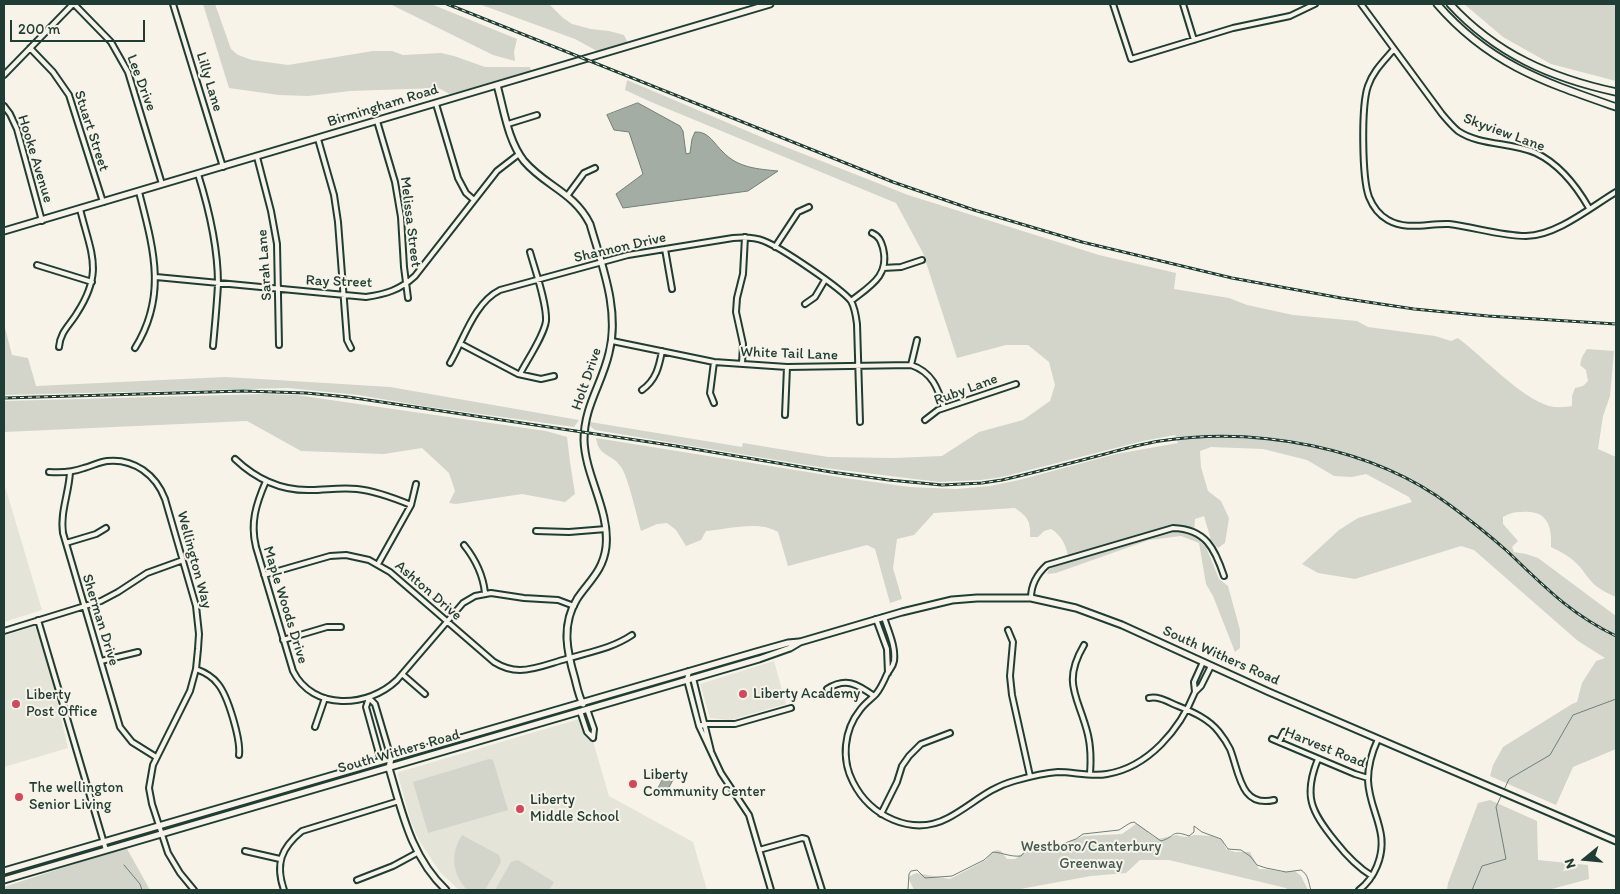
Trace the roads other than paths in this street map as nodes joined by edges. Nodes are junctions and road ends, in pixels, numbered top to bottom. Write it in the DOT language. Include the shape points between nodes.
graph roads {
  1 [pos="74,4"];
  2 [pos="173,4"];
  3 [pos="770,4"];
  4 [pos="1113,4"];
  5 [pos="1183,4"];
  6 [pos="1315,4"];
  7 [pos="1361,4"];
  8 [pos="1438,4"];
  9 [pos="1450,4"];
  10 [pos="1194,40"];
  11 [pos="30,48"];
  12 [pos="1394,49"];
  13 [pos="4,75"];
  14 [pos="497,85"];
  15 [pos="1616,92"];
  16 [pos="436,104"];
  17 [pos="4,106"];
  18 [pos="1616,107"];
  19 [pos="537,115"];
  20 [pos="377,121"];
  21 [pos="508,124"];
  22 [pos="318,139"];
  23 [pos="519,154"];
  24 [pos="257,157"];
  25 [pos="223,166"];
  26 [pos="595,168"];
  27 [pos="198,174"];
  28 [pos="162,184"];
  29 [pos="139,192"];
  30 [pos="1616,192"];
  31 [pos="567,196"];
  32 [pos="474,200"];
  33 [pos="103,202"];
  34 [pos="809,207"];
  35 [pos="1589,208"];
  36 [pos="80,209"];
  37 [pos="42,221"];
  38 [pos="4,231"];
  39 [pos="872,233"];
  40 [pos="745,237"];
  41 [pos="775,247"];
  42 [pos="665,249"];
  43 [pos="530,252"];
  44 [pos="922,260"];
  45 [pos="601,263"];
  46 [pos="36,265"];
  47 [pos="883,268"];
  48 [pos="156,278"];
  49 [pos="538,280"];
  50 [pos="825,280"];
  51 [pos="92,282"];
  52 [pos="218,284"];
  53 [pos="407,284"];
  54 [pos="672,289"];
  55 [pos="279,290"];
  56 [pos="344,296"];
  57 [pos="408,298"];
  58 [pos="850,301"];
  59 [pos="805,304"];
  60 [pos="916,340"];
  61 [pos="612,341"];
  62 [pos="461,344"];
  63 [pos="279,345"];
  64 [pos="213,346"];
  65 [pos="59,347"];
  66 [pos="135,348"];
  67 [pos="351,348"];
  68 [pos="662,351"];
  69 [pos="714,362"];
  70 [pos="450,363"];
  71 [pos="742,364"];
  72 [pos="911,365"];
  73 [pos="858,366"];
  74 [pos="787,367"];
  75 [pos="520,374"];
  76 [pos="554,376"];
  77 [pos="1016,384"];
  78 [pos="642,390"];
  79 [pos="714,402"];
  80 [pos="944,408"];
  81 [pos="785,415"];
  82 [pos="925,420"];
  83 [pos="860,422"];
  84 [pos="234,459"];
  85 [pos="49,472"];
  86 [pos="70,472"];
  87 [pos="266,481"];
  88 [pos="416,484"];
  89 [pos="412,505"];
  90 [pos="106,528"];
  91 [pos="606,530"];
  92 [pos="536,531"];
  93 [pos="66,543"];
  94 [pos="464,545"];
  95 [pos="183,560"];
  96 [pos="378,564"];
  97 [pos="264,575"];
  98 [pos="1224,576"];
  99 [pos="485,593"];
  100 [pos="1030,598"];
  101 [pos="84,606"];
  102 [pos="574,606"];
  103 [pos="884,617"];
  104 [pos="876,619"];
  105 [pos="38,620"];
  106 [pos="447,622"];
  107 [pos="341,627"];
  108 [pos="1008,630"];
  109 [pos="4,631"];
  110 [pos="632,635"];
  111 [pos="283,640"];
  112 [pos="1084,645"];
  113 [pos="138,652"];
  114 [pos="568,658"];
  115 [pos="101,662"];
  116 [pos="1202,662"];
  117 [pos="1212,666"];
  118 [pos="196,669"];
  119 [pos="888,673"];
  120 [pos="402,674"];
  121 [pos="689,676"];
  122 [pos="827,689"];
  123 [pos="1195,692"];
  124 [pos="426,694"];
  125 [pos="874,696"];
  126 [pos="325,698"];
  127 [pos="369,698"];
  128 [pos="1149,698"];
  129 [pos="582,703"];
  130 [pos="791,708"];
  131 [pos="587,709"];
  132 [pos="1187,709"];
  133 [pos="580,711"];
  134 [pos="706,724"];
  135 [pos="699,726"];
  136 [pos="315,727"];
  137 [pos="1284,732"];
  138 [pos="950,733"];
  139 [pos="1272,739"];
  140 [pos="1378,740"];
  141 [pos="1279,742"];
  142 [pos="712,753"];
  143 [pos="239,755"];
  144 [pos="156,757"];
  145 [pos="391,758"];
  146 [pos="1318,758"];
  147 [pos="381,761"];
  148 [pos="389,768"];
  149 [pos="1090,774"];
  150 [pos="1030,776"];
  151 [pos="1368,778"];
  152 [pos="1274,800"];
  153 [pos="398,801"];
  154 [pos="881,814"];
  155 [pos="160,826"];
  156 [pos="162,834"];
  157 [pos="1616,841"];
  158 [pos="104,842"];
  159 [pos="106,850"];
  160 [pos="245,850"];
  161 [pos="759,850"];
  162 [pos="417,852"];
  163 [pos="280,859"];
  164 [pos="4,871"];
  165 [pos="1372,876"];
  166 [pos="4,880"];
  167 [pos="357,880"];
  168 [pos="194,890"];
  169 [pos="284,890"];
  170 [pos="446,890"];
  171 [pos="771,890"];
  172 [pos="822,890"];
  173 [pos="1358,890"];
  1 -- 11 [label="street"];
  1 -- 28 [label="street, Lee Drive" via="111,42 128,72"];
  2 -- 25 [label="street, Lilly Lane"];
  3 -- 14 [label="main road, Birmingham Road"];
  4 -- 10 [label="street" via="1131,59"];
  5 -- 10 [label="street"];
  6 -- 10 [label="street" via="1290,16"];
  7 -- 12 [label="street, Skyview Lane"];
  8 -- 18 [label="main road" via="1471,37 1511,65 1548,83"];
  9 -- 15 [label="main road" via="1480,32 1520,59 1564,78"];
  11 -- 13 [label="street"];
  11 -- 33 [label="street, Stuart Street" via="53,72 68,95"];
  12 -- 35 [label="street, Skyview Lane" via="1442,114 1459,131 1526,149 1543,157 1580,192"];
  12 -- 35 [label="street" via="1372,76 1364,105 1366,185 1382,217 1411,227 1443,224 1527,236 1554,229"];
  14 -- 16 [label="main road, Birmingham Road"];
  14 -- 21 [label="main road, Holt Drive"];
  16 -- 20 [label="main road, Birmingham Road"];
  16 -- 32 [label="street" via="458,178"];
  17 -- 37 [label="street, Hooke Avenue" via="17,129"];
  19 -- 21 [label="street"];
  20 -- 22 [label="main road, Birmingham Road"];
  20 -- 53 [label="street, Melissa Street" via="395,182"];
  21 -- 23 [label="main road, Holt Drive"];
  22 -- 24 [label="main road, Birmingham Road"];
  22 -- 56 [label="street" via="334,195"];
  23 -- 31 [label="main road, Holt Drive"];
  23 -- 32 [label="street, Ray Street" via="497,171"];
  24 -- 25 [label="main road, Birmingham Road"];
  24 -- 55 [label="street, Sarah Lane" via="275,227"];
  25 -- 27 [label="main road, Birmingham Road"];
  26 -- 31 [label="street" via="584,173"];
  27 -- 28 [label="main road, Birmingham Road"];
  27 -- 52 [label="street" via="211,221"];
  28 -- 29 [label="main road, Birmingham Road"];
  29 -- 33 [label="main road, Birmingham Road"];
  29 -- 48 [label="street" via="154,251"];
  30 -- 35 [label="street"];
  31 -- 45 [label="main road, Holt Drive" via="585,214"];
  32 -- 53 [label="street, Ray Street"];
  33 -- 36 [label="main road, Birmingham Road"];
  34 -- 41 [label="street" via="798,212"];
  36 -- 37 [label="main road, Birmingham Road"];
  36 -- 51 [label="street" via="93,260"];
  37 -- 38 [label="main road, Birmingham Road"];
  39 -- 47 [label="street" via="881,241 885,259"];
  40 -- 41 [label="street, Shannon Drive" via="762,240"];
  40 -- 42 [label="street, Shannon Drive"];
  40 -- 71 [label="street" via="736,312 743,344"];
  41 -- 50 [label="street, Shannon Drive"];
  42 -- 45 [label="street, Shannon Drive"];
  42 -- 54 [label="street"];
  43 -- 49 [label="street"];
  44 -- 47 [label="street" via="901,267"];
  45 -- 49 [label="street, Shannon Drive"];
  45 -- 61 [label="main road, Holt Drive" via="612,310"];
  46 -- 51 [label="street"];
  47 -- 58 [label="street" via="874,284"];
  48 -- 52 [label="street, Ray Street"];
  48 -- 66 [label="street" via="149,317"];
  49 -- 62 [label="street, Shannon Drive" via="492,294 469,326"];
  49 -- 75 [label="street" via="546,321"];
  50 -- 58 [label="street, Shannon Drive"];
  50 -- 59 [label="street" via="815,297"];
  51 -- 65 [label="street" via="86,300 61,336"];
  52 -- 55 [label="street, Ray Street"];
  52 -- 64 [label="street"];
  53 -- 56 [label="street, Ray Street" via="386,294"];
  53 -- 57 [label="street, Melissa Street"];
  55 -- 56 [label="street, Ray Street"];
  55 -- 63 [label="street, Sarah Lane"];
  56 -- 67 [label="street" via="347,340"];
  58 -- 73 [label="street" via="857,324"];
  60 -- 72 [label="street"];
  61 -- 68 [label="street, White Tail Lane"];
  61 -- 91 [label="main road, Holt Drive" via="589,406 584,440"];
  62 -- 70 [label="street, Shannon Drive"];
  62 -- 75 [label="street"];
  68 -- 69 [label="street, White Tail Lane"];
  68 -- 78 [label="street" via="656,374"];
  69 -- 71 [label="street, White Tail Lane"];
  69 -- 79 [label="street" via="710,393"];
  71 -- 74 [label="street, White Tail Lane"];
  72 -- 73 [label="street, White Tail Lane"];
  72 -- 80 [label="street" via="934,381"];
  73 -- 74 [label="street, White Tail Lane"];
  73 -- 83 [label="street"];
  74 -- 81 [label="street"];
  75 -- 76 [label="street" via="541,379"];
  77 -- 80 [label="street, Ruby Lane"];
  80 -- 82 [label="street, Ruby Lane"];
  84 -- 87 [label="street"];
  85 -- 86 [label="street, Wellington Way"];
  86 -- 93 [label="street, Sherman Drive" via="62,518"];
  86 -- 95 [label="street, Wellington Way" via="112,461 126,462 145,471 163,492"];
  87 -- 89 [label="street" via="294,489 370,491"];
  87 -- 97 [label="street, Maple Woods Drive" via="253,522"];
  88 -- 89 [label="street"];
  89 -- 96 [label="street"];
  90 -- 93 [label="street"];
  91 -- 92 [label="street"];
  91 -- 102 [label="main road, Holt Drive" via="602,564"];
  93 -- 101 [label="street, Sherman Drive"];
  94 -- 99 [label="street" via="481,571"];
  95 -- 101 [label="street" via="156,569 111,596"];
  95 -- 118 [label="street, Wellington Way" via="198,620"];
  96 -- 97 [label="street, Ashton Drive" via="362,557 338,555"];
  96 -- 106 [label="street, Ashton Drive"];
  97 -- 111 [label="street, Maple Woods Drive"];
  98 -- 100 [label="street" via="1216,554 1202,536 1173,528 1047,565 1032,584"];
  99 -- 102 [label="street" via="558,600"];
  99 -- 106 [label="street, Maple Woods Drive" via="468,599"];
  100 -- 103 [label="main road, South Withers Road" via="952,600"];
  100 -- 116 [label="main road, South Withers Road" via="1076,608 1122,625"];
  101 -- 105 [label="street"];
  101 -- 115 [label="street, Sherman Drive"];
  102 -- 114 [label="main road, Holt Drive" via="566,631"];
  103 -- 104 [label="main road, South Withers Road"];
  103 -- 119 [label="street" via="894,659"];
  104 -- 119 [label="street" via="886,649"];
  104 -- 121 [label="main road, South Withers Road" via="788,643"];
  105 -- 109 [label="street"];
  105 -- 158 [label="street"];
  106 -- 114 [label="street, Ashton Drive" via="494,662 507,669 529,669"];
  106 -- 120 [label="street, Maple Woods Drive"];
  107 -- 111 [label="street" via="327,627"];
  108 -- 150 [label="street" via="1013,642 1012,695"];
  110 -- 114 [label="street, Ashton Drive" via="607,648"];
  111 -- 126 [label="street, Maple Woods Drive" via="299,682"];
  112 -- 149 [label="street" via="1073,670 1072,682 1088,735"];
  113 -- 115 [label="street"];
  114 -- 129 [label="main road, Holt Drive"];
  115 -- 144 [label="street, Sherman Drive" via="123,732 132,742"];
  116 -- 117 [label="main road, South Withers Road"];
  116 -- 123 [label="street" via="1194,682"];
  117 -- 123 [label="street"];
  117 -- 140 [label="main road, South Withers Road"];
  118 -- 143 [label="street" via="208,675 223,690 240,744"];
  118 -- 144 [label="street, Wellington Way" via="184,704"];
  119 -- 125 [label="street"];
  120 -- 124 [label="street"];
  120 -- 127 [label="street, Maple Woods Drive" via="384,691"];
  121 -- 129 [label="main road, South Withers Road"];
  121 -- 131 [label="main road, South Withers Road"];
  121 -- 134 [label="street"];
  121 -- 135 [label="street"];
  122 -- 125 [label="street" via="846,682 860,686"];
  123 -- 132 [label="street"];
  125 -- 154 [label="street" via="854,718 847,739 846,761 860,795"];
  126 -- 127 [label="street, Maple Woods Drive" via="350,702"];
  126 -- 136 [label="street"];
  127 -- 145 [label="street" via="376,704"];
  127 -- 147 [label="street" via="366,707"];
  128 -- 132 [label="street" via="1155,697"];
  129 -- 131 [label="main road, Holt Drive"];
  129 -- 133 [label="main road"];
  129 -- 145 [label="main road, South Withers Road"];
  130 -- 134 [label="street" via="730,725"];
  131 -- 133 [label="main road, South Withers Road"];
  131 -- 133 [label="street, Holt Drive" via="594,729 593,738 587,732"];
  132 -- 149 [label="street" via="1170,734 1146,758 1107,774"];
  132 -- 152 [label="street" via="1218,731 1251,797 1264,802"];
  133 -- 148 [label="main road, South Withers Road"];
  134 -- 135 [label="street"];
  134 -- 142 [label="street"];
  135 -- 142 [label="street"];
  137 -- 141 [label="street"];
  138 -- 154 [label="street" via="921,744 905,761"];
  139 -- 141 [label="street, Harvest Road"];
  140 -- 151 [label="street"];
  140 -- 157 [label="main road, South Withers Road"];
  141 -- 146 [label="street, Harvest Road"];
  142 -- 161 [label="street" via="721,773 749,815"];
  144 -- 155 [label="street, Wellington Way" via="149,788"];
  145 -- 147 [label="main road, South Withers Road"];
  145 -- 148 [label="main road"];
  146 -- 151 [label="street, Harvest Road"];
  146 -- 165 [label="street" via="1310,789 1314,811 1352,861"];
  147 -- 148 [label="main road"];
  147 -- 155 [label="main road, South Withers Road"];
  148 -- 153 [label="main road"];
  148 -- 156 [label="main road, South Withers Road"];
  149 -- 150 [label="street" via="1058,772"];
  150 -- 154 [label="street" via="993,789 947,818 932,823 906,823"];
  151 -- 165 [label="street" via="1383,842"];
  153 -- 162 [label="main road"];
  153 -- 163 [label="street" via="302,831 290,841"];
  155 -- 156 [label="street, Wellington Way"];
  155 -- 158 [label="main road, South Withers Road"];
  156 -- 159 [label="main road, South Withers Road"];
  156 -- 168 [label="street, Wellington Way" via="171,859"];
  158 -- 159 [label="street"];
  158 -- 164 [label="main road, South Withers Road"];
  159 -- 166 [label="main road, South Withers Road"];
  160 -- 163 [label="street"];
  161 -- 171 [label="street"];
  161 -- 172 [label="street" via="806,839"];
  162 -- 167 [label="street" via="393,866"];
  162 -- 170 [label="main road"];
  163 -- 169 [label="street"];
  165 -- 173 [label="street"];
}
